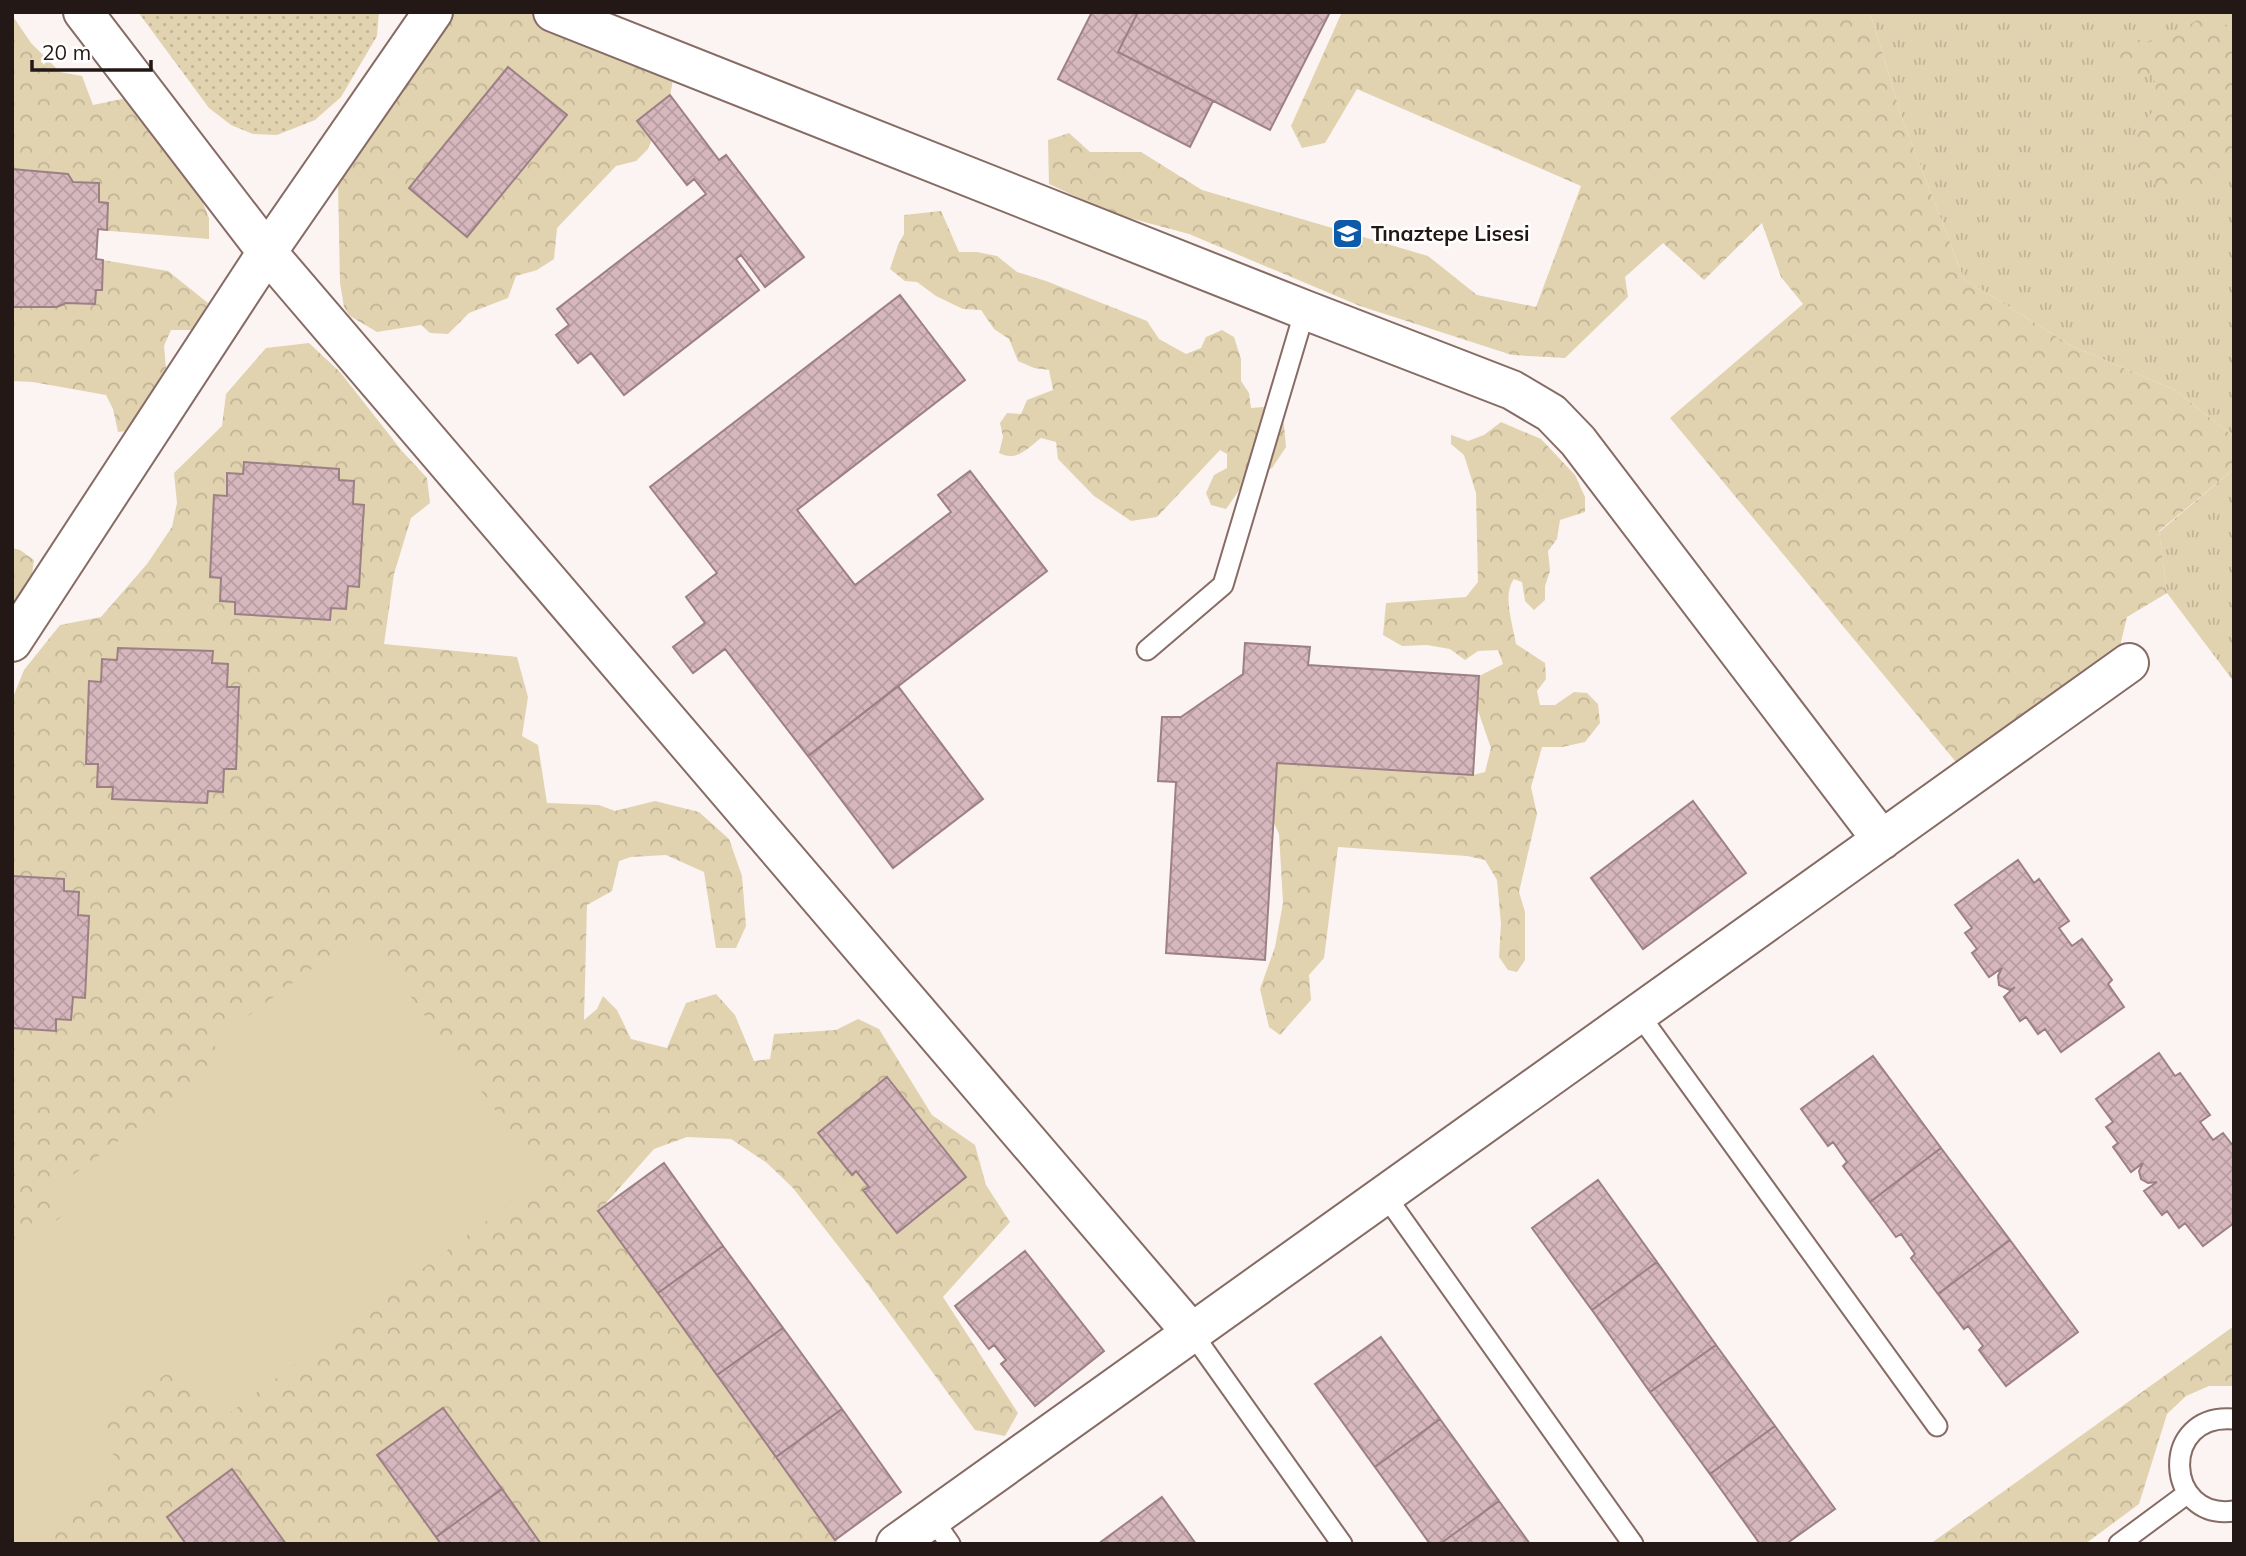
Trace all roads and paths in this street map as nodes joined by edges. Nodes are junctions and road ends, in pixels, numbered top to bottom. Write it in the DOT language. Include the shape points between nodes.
graph roads {
  1 [pos="83,12"];
  2 [pos="433,12"];
  3 [pos="552,12"];
  4 [pos="267,252"];
  5 [pos="1305,310"];
  6 [pos="12,642"];
  7 [pos="1147,650"];
  8 [pos="2129,663"];
  9 [pos="1882,840"];
  10 [pos="1638,1013"];
  11 [pos="1385,1195"];
  12 [pos="1192,1333"];
  13 [pos="2234,1419"];
  14 [pos="1937,1426"];
  15 [pos="2188,1493"];
  16 [pos="2234,1511"];
  17 [pos="941,1531"];
  18 [pos="896,1544"];
  19 [pos="1342,1544"];
  20 [pos="1633,1544"];
  21 [pos="2119,1544"];
  1 -- 4 [label="street"];
  2 -- 4 [label="street"];
  3 -- 5 [label="street"];
  4 -- 6 [label="street"];
  4 -- 12 [label="street"];
  5 -- 7 [label="lane" via="1223,585"];
  5 -- 9 [label="street" via="1513,390 1551,414 1578,441"];
  8 -- 9 [label="street"];
  9 -- 10 [label="street"];
  10 -- 11 [label="street"];
  10 -- 14 [label="lane"];
  11 -- 12 [label="street"];
  11 -- 20 [label="lane"];
  12 -- 17 [label="street"];
  12 -- 19 [label="lane"];
  13 -- 15 [label="lane" via="2211,1420 2199,1426 2183,1445 2179,1470"];
  15 -- 16 [label="lane" via="2205,1507"];
  15 -- 21 [label="lane"];
  17 -- 18 [label="street"];
}
